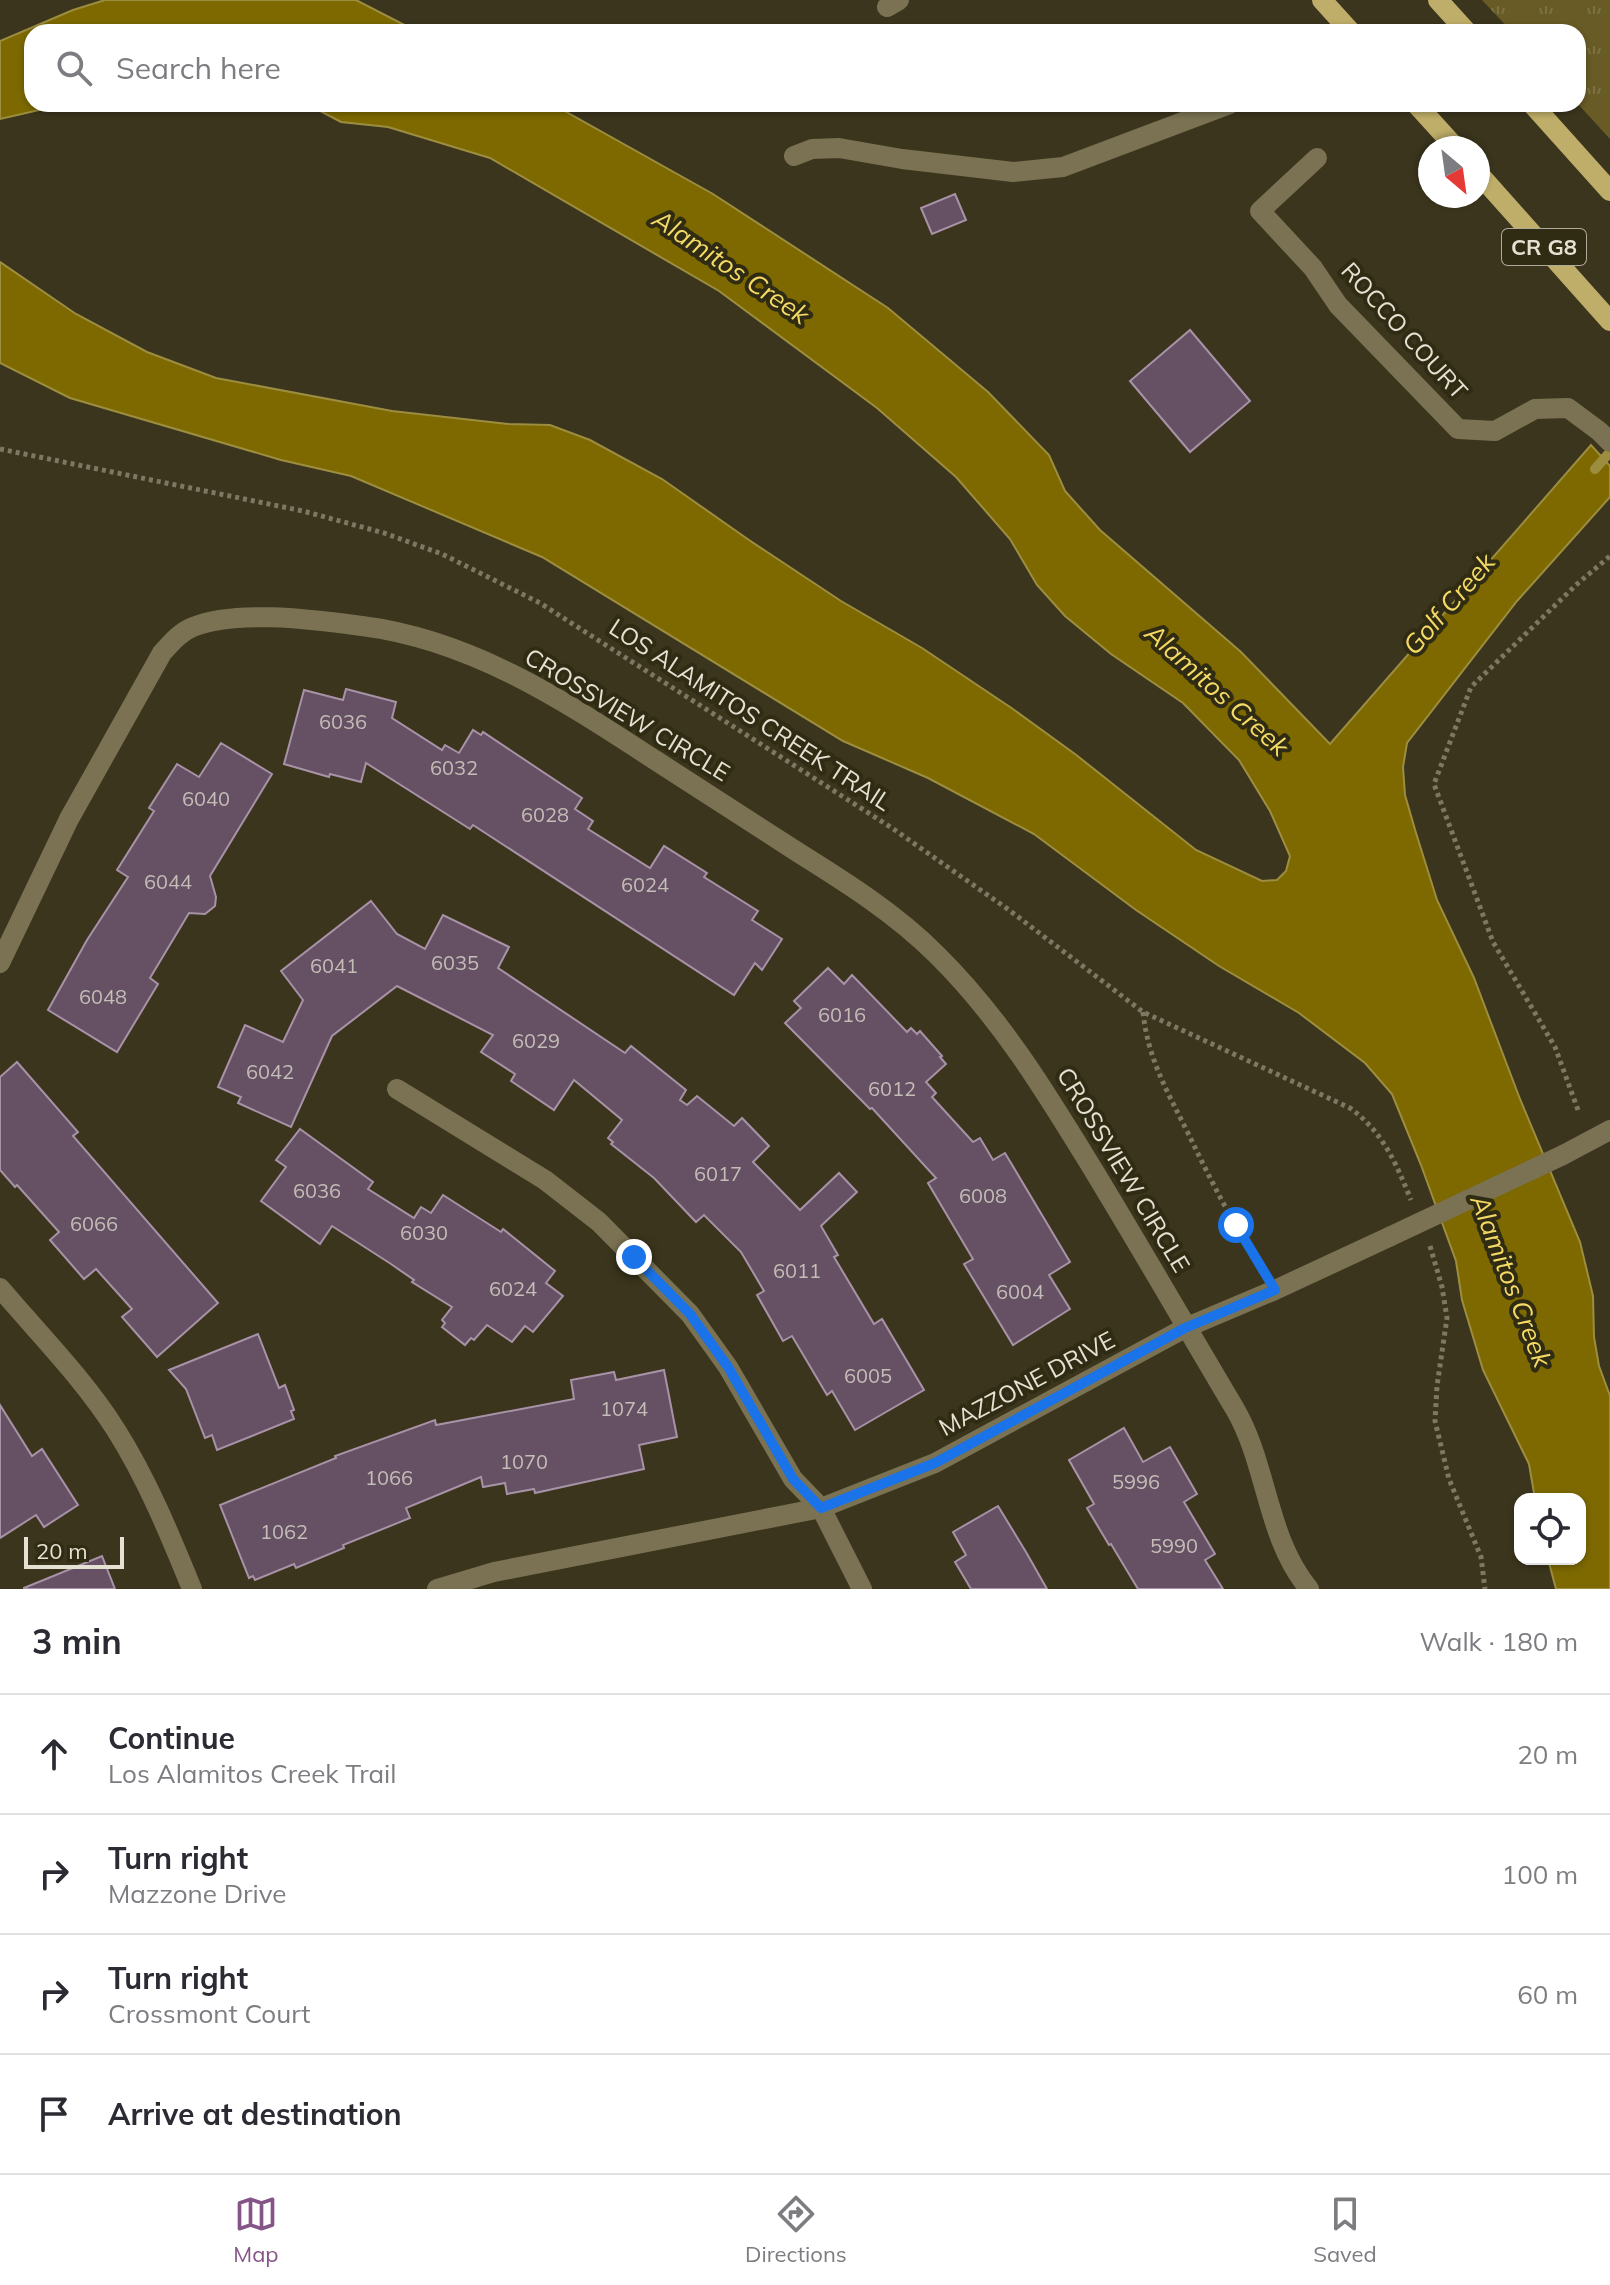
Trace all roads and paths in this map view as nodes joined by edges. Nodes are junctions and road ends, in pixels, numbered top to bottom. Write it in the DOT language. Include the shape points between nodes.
graph roads {
  1 [pos="1322,0"];
  2 [pos="1438,0"];
  3 [pos="1340,24"];
  4 [pos="1460,24"];
  5 [pos="1209,112"];
  6 [pos="1423,112"];
  7 [pos="1539,112"];
  8 [pos="1445,136"];
  9 [pos="794,156"];
  10 [pos="1317,158"];
  11 [pos="1490,186"];
  12 [pos="1610,191"];
  13 [pos="1610,321"];
  14 [pos="1605,436"];
  15 [pos="0,449"];
  16 [pos="1610,556"];
  17 [pos="0,963"];
  18 [pos="397,1089"];
  19 [pos="1578,1110"];
  20 [pos="1610,1130"];
  21 [pos="0,1288"];
  22 [pos="1275,1290"];
  23 [pos="1185,1328"];
  24 [pos="821,1508"];
  25 [pos="192,1589"];
  26 [pos="437,1589"];
  27 [pos="862,1589"];
  28 [pos="1309,1589"];
  1 -- 3 [label="main road"];
  2 -- 4 [label="main road"];
  5 -- 9 [label="street" via="1063,167 1013,172 839,148"];
  6 -- 8 [label="main road"];
  7 -- 12 [label="main road"];
  10 -- 14 [label="street, ROCCO COURT" via="1260,211 1313,268 1338,305 1458,429 1495,431 1535,409 1568,408"];
  11 -- 13 [label="main road, CR G8"];
  15 -- 22 [label="path, LOS ALAMITOS CREEK TRAIL" via="303,511 442,554 540,603 892,828 1143,1012 1152,1059"];
  16 -- 19 [label="path" via="1471,687 1434,784 1493,942 1555,1047"];
  17 -- 23 [label="street, CROSSVIEW CIRCLE" via="75,807 162,653 189,628 237,618 316,620 436,641 560,699 833,875 932,950 977,996 1035,1074"];
  18 -- 24 [label="street" via="545,1180 599,1222 690,1314 728,1367 793,1479"];
  20 -- 22 [label="street, MAZZONE DRIVE, bridge"];
  21 -- 25 [label="street" via="115,1428"];
  22 -- 23 [label="street, MAZZONE DRIVE"];
  23 -- 24 [label="street, MAZZONE DRIVE" via="935,1463"];
  23 -- 28 [label="street, CROSSVIEW CIRCLE" via="1239,1416 1284,1550"];
  24 -- 26 [label="street, MAZZONE DRIVE" via="494,1572"];
  24 -- 27 [label="street"];
}
